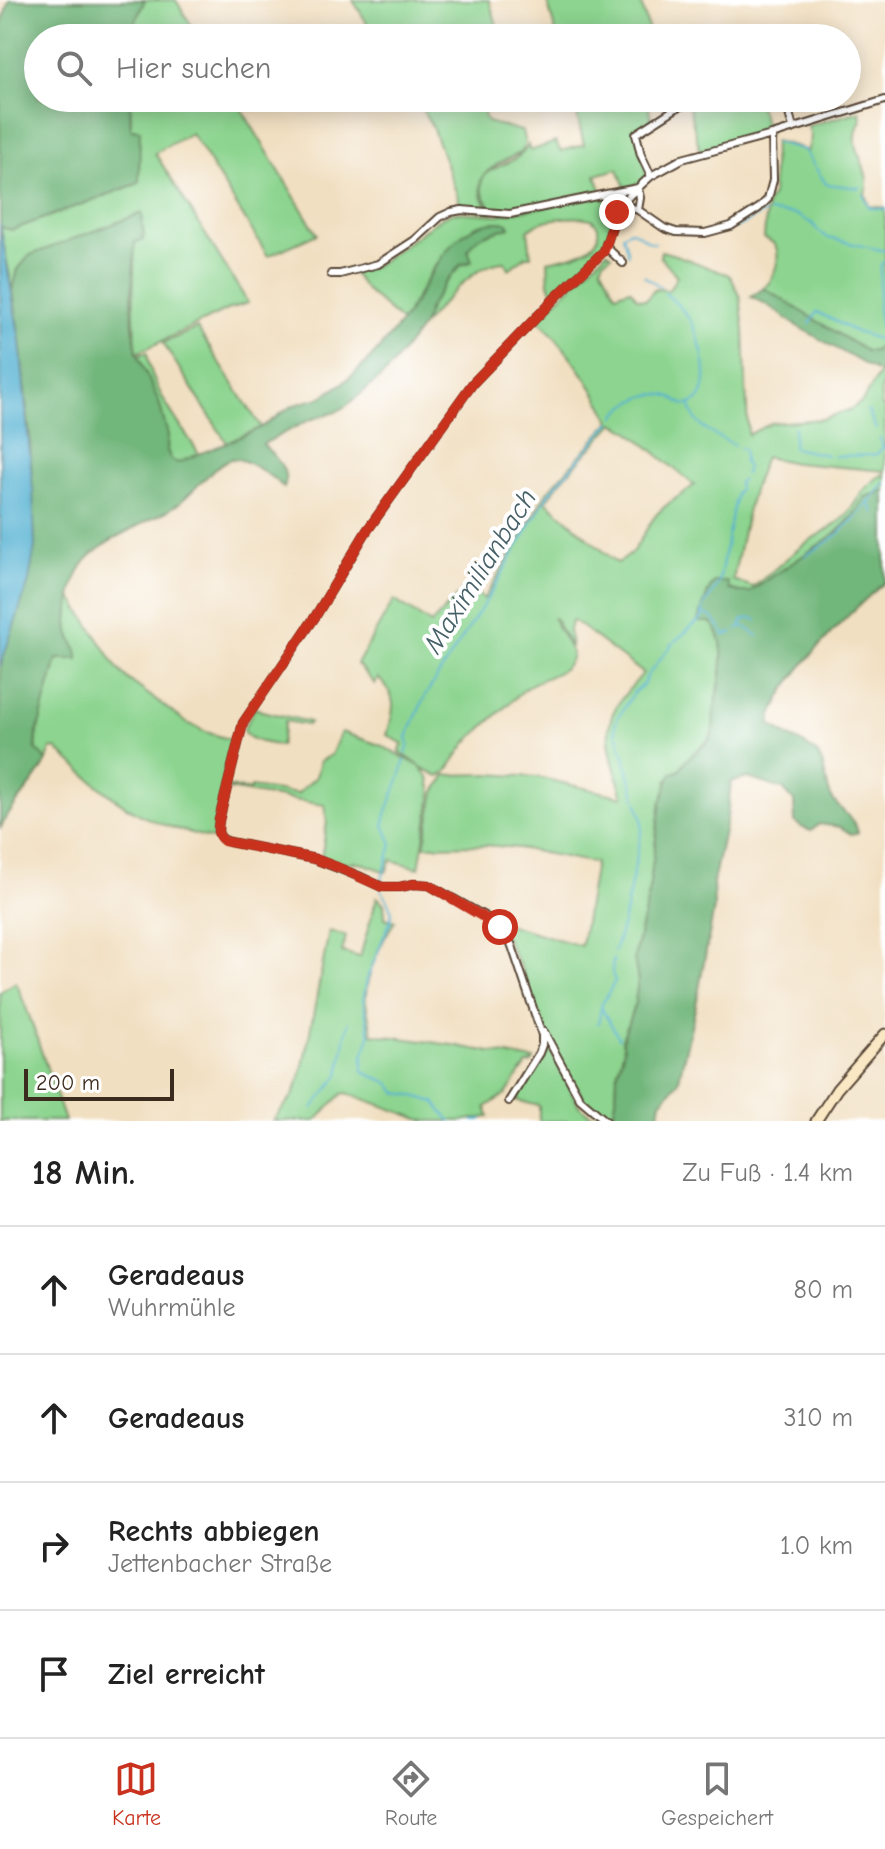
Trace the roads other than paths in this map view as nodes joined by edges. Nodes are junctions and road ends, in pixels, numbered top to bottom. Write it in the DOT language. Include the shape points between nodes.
graph roads {
  1 [pos="885,100"];
  2 [pos="861,107"];
  3 [pos="670,112"];
  4 [pos="789,112"];
  5 [pos="846,112"];
  6 [pos="793,128"];
  7 [pos="772,135"];
  8 [pos="651,176"];
  9 [pos="638,188"];
  10 [pos="601,195"];
  11 [pos="621,205"];
  12 [pos="638,210"];
  13 [pos="606,247"];
  14 [pos="623,263"];
  15 [pos="331,274"];
  16 [pos="542,1029"];
  17 [pos="885,1034"];
  18 [pos="542,1045"];
  19 [pos="551,1045"];
  20 [pos="509,1101"];
  21 [pos="606,1121"];
  22 [pos="816,1121"];
  1 -- 2 [label="street"];
  3 -- 8 [label="street" via="636,134"];
  4 -- 6 [label="street"];
  5 -- 6 [label="street"];
  6 -- 7 [label="street"];
  7 -- 8 [label="street" via="693,155"];
  7 -- 12 [label="street" via="768,199 731,226 705,233 676,232"];
  8 -- 9 [label="street"];
  9 -- 10 [label="street"];
  9 -- 11 [label="street"];
  9 -- 12 [label="street"];
  10 -- 11 [label="street"];
  10 -- 15 [label="street" via="510,214 451,212 378,264"];
  11 -- 12 [label="street"];
  11 -- 13 [label="street"];
  13 -- 14 [label="street"];
  13 -- 16 [label="street" via="473,383 366,532 243,723 219,820 219,836 230,842 315,859 382,887 425,884 497,923 512,946"];
  16 -- 18 [label="street"];
  16 -- 19 [label="street"];
  17 -- 22 [label="main road"];
  18 -- 19 [label="street"];
  18 -- 20 [label="street"];
  19 -- 21 [label="street" via="580,1099"];
}
